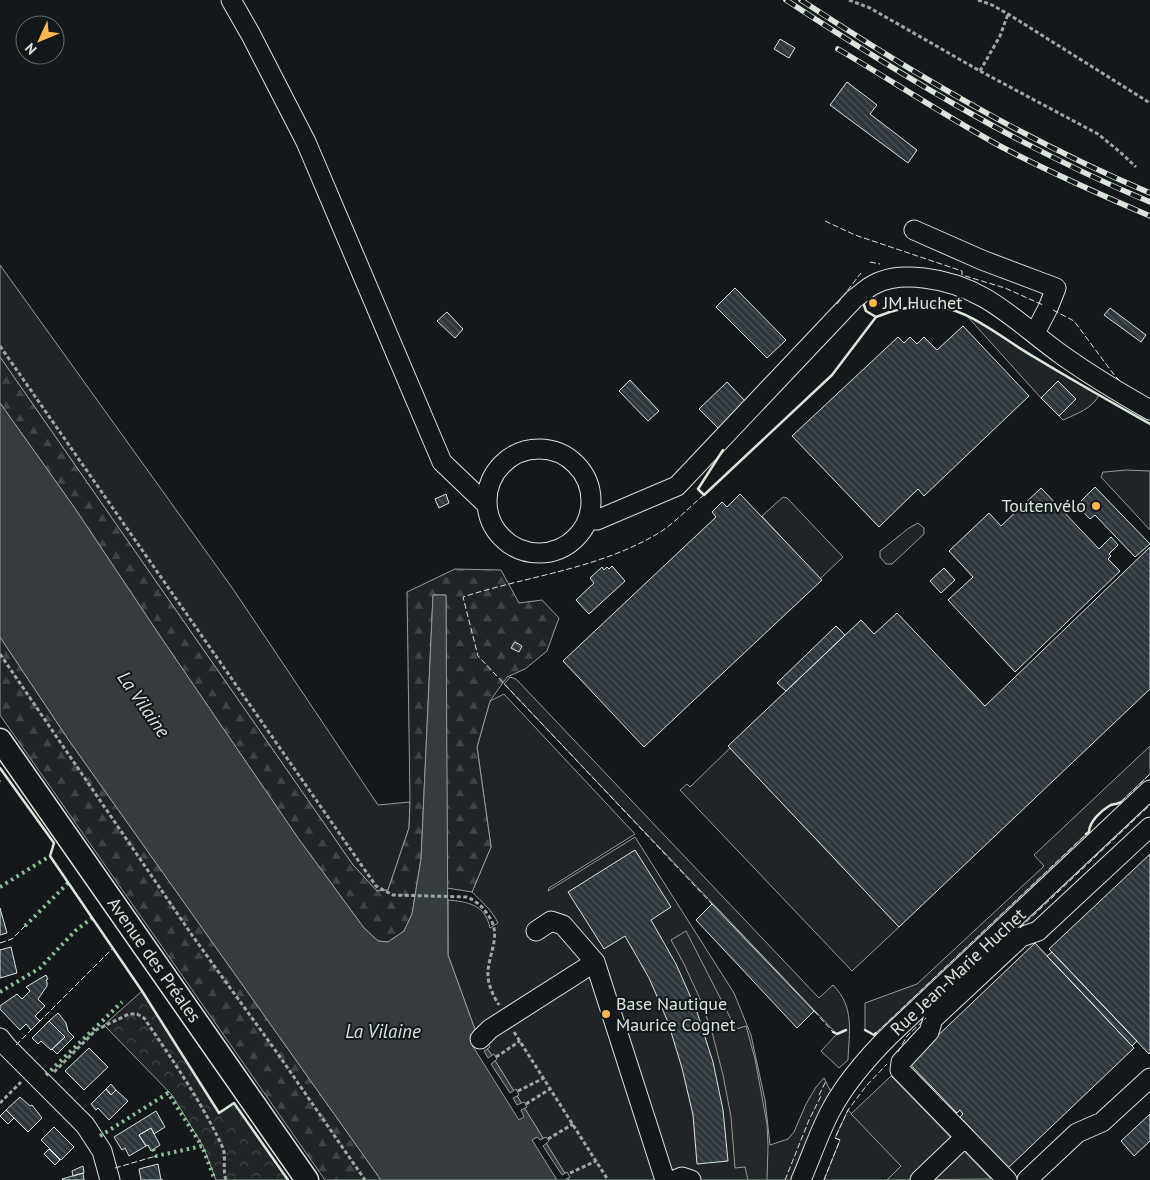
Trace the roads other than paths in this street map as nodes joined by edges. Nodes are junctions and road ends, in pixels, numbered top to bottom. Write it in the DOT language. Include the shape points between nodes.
graph roads {
  1 [pos="231,0"];
  2 [pos="914,230"];
  3 [pos="1035,333"];
  4 [pos="1150,410"];
  5 [pos="486,504"];
  6 [pos="588,520"];
  7 [pos="0,740"];
  8 [pos="1150,790"];
  9 [pos="1150,827"];
  10 [pos="536,931"];
  11 [pos="595,962"];
  12 [pos="0,1038"];
  13 [pos="480,1039"];
  14 [pos="1150,1078"];
  15 [pos="965,1137"];
  16 [pos="110,1180"];
  17 [pos="307,1180"];
  18 [pos="665,1180"];
  19 [pos="675,1180"];
  20 [pos="691,1180"];
  21 [pos="801,1180"];
  22 [pos="920,1180"];
  23 [pos="1006,1180"];
  24 [pos="1027,1180"];
  1 -- 5 [label="street" via="306,142 442,462"];
  2 -- 3 [label="street" via="1056,288"];
  3 -- 4 [label="street" via="1062,355"];
  3 -- 6 [label="street" via="979,294 960,286 910,276 894,277 875,284 854,299 677,486 597,520"];
  5 -- 6 [label="street" via="497,534 511,546 525,552 543,554 564,547 578,536"];
  5 -- 6 [label="street" via="486,492 500,465 514,454 532,448 551,449 580,468 590,487"];
  7 -- 17 [label="main road, Avenue des Préales"];
  8 -- 21 [label="street, Rue Jean-Marie Huchet" via="865,1062 830,1112"];
  9 -- 15 [label="street" via="1038,932 1021,937 948,1005 934,1019 929,1032 901,1062 900,1070"];
  10 -- 11 [label="street" via="551,921 562,925"];
  11 -- 13 [label="street" via="490,1029"];
  11 -- 18 [label="street"];
  12 -- 16 [label="street" via="35,1080 85,1125 102,1151"];
  14 -- 24 [label="street" via="1102,1122 1077,1133"];
  15 -- 22 [label="street"];
  15 -- 23 [label="street"];
  19 -- 20 [label="street" via="682,1177"];
}
